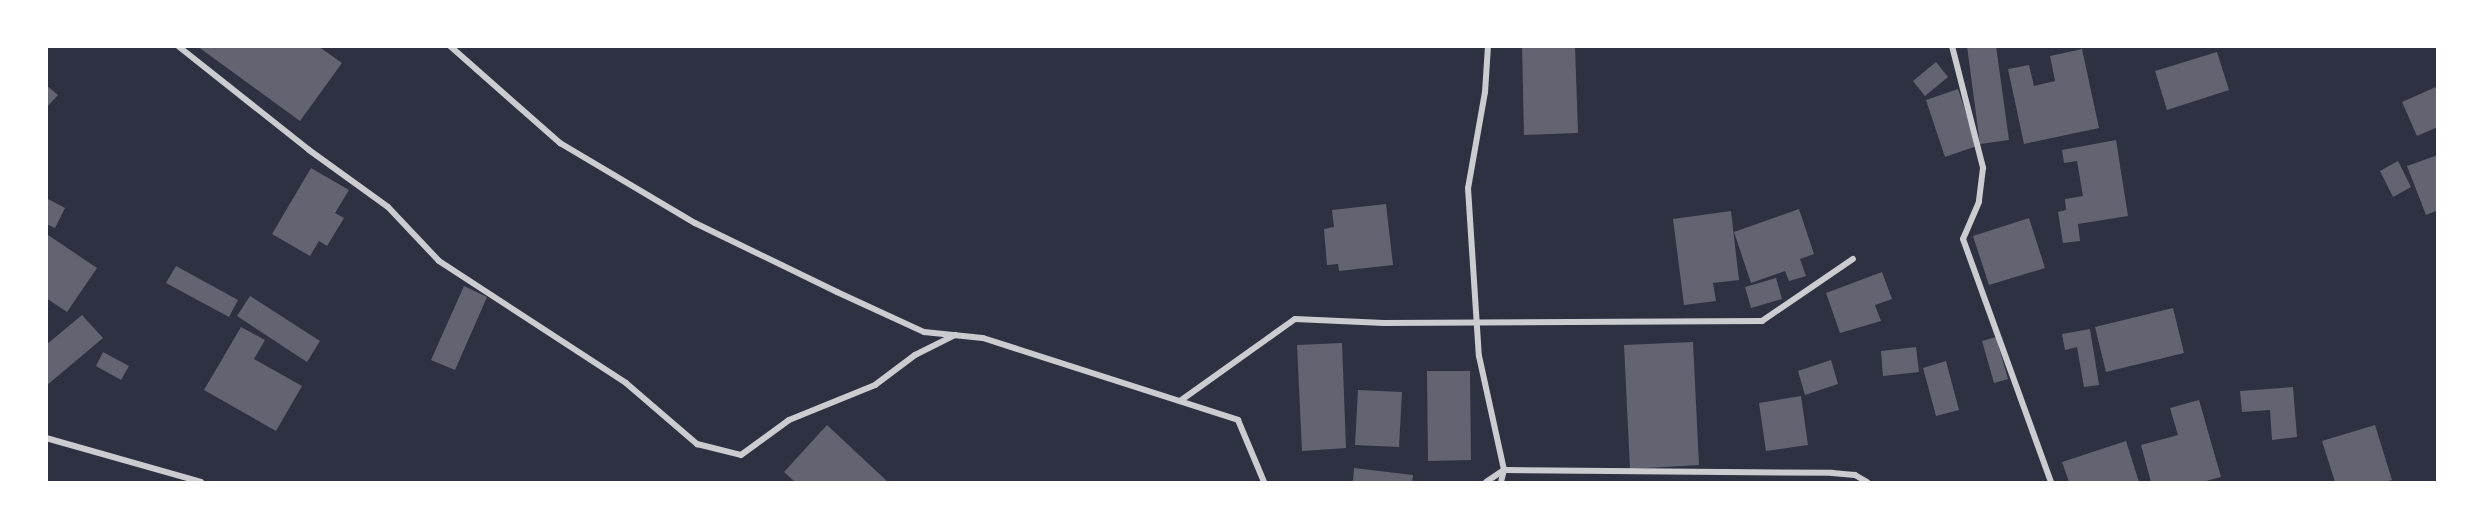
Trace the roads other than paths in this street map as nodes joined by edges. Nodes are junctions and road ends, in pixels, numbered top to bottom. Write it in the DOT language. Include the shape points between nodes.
graph roads {
  1 [pos="178,46"];
  2 [pos="450,46"];
  3 [pos="1488,46"];
  4 [pos="1952,46"];
  5 [pos="1853,259"];
  6 [pos="1476,322"];
  7 [pos="956,335"];
  8 [pos="1180,401"];
  9 [pos="46,438"];
  10 [pos="1504,470"];
  11 [pos="201,483"];
  12 [pos="1264,483"];
  13 [pos="1486,483"];
  14 [pos="1501,483"];
  15 [pos="1867,483"];
  16 [pos="2051,483"];
  1 -- 7 [label="street" via="388,207 439,261 626,382 697,444 741,455 789,420 875,385 915,355"];
  2 -- 7 [label="street" via="560,143 695,223 924,332"];
  3 -- 6 [label="street" via="1485,92 1468,188"];
  4 -- 16 [label="street" via="1983,168 1979,202 1963,238"];
  5 -- 6 [label="street" via="1762,321"];
  6 -- 8 [label="street" via="1295,319"];
  6 -- 10 [label="street" via="1479,356"];
  7 -- 8 [label="street" via="983,338"];
  8 -- 12 [label="street" via="1238,420"];
  9 -- 11 [label="street"];
  10 -- 13 [label="street"];
  10 -- 14 [label="street"];
  10 -- 15 [label="street" via="1832,473 1855,475"];
}
